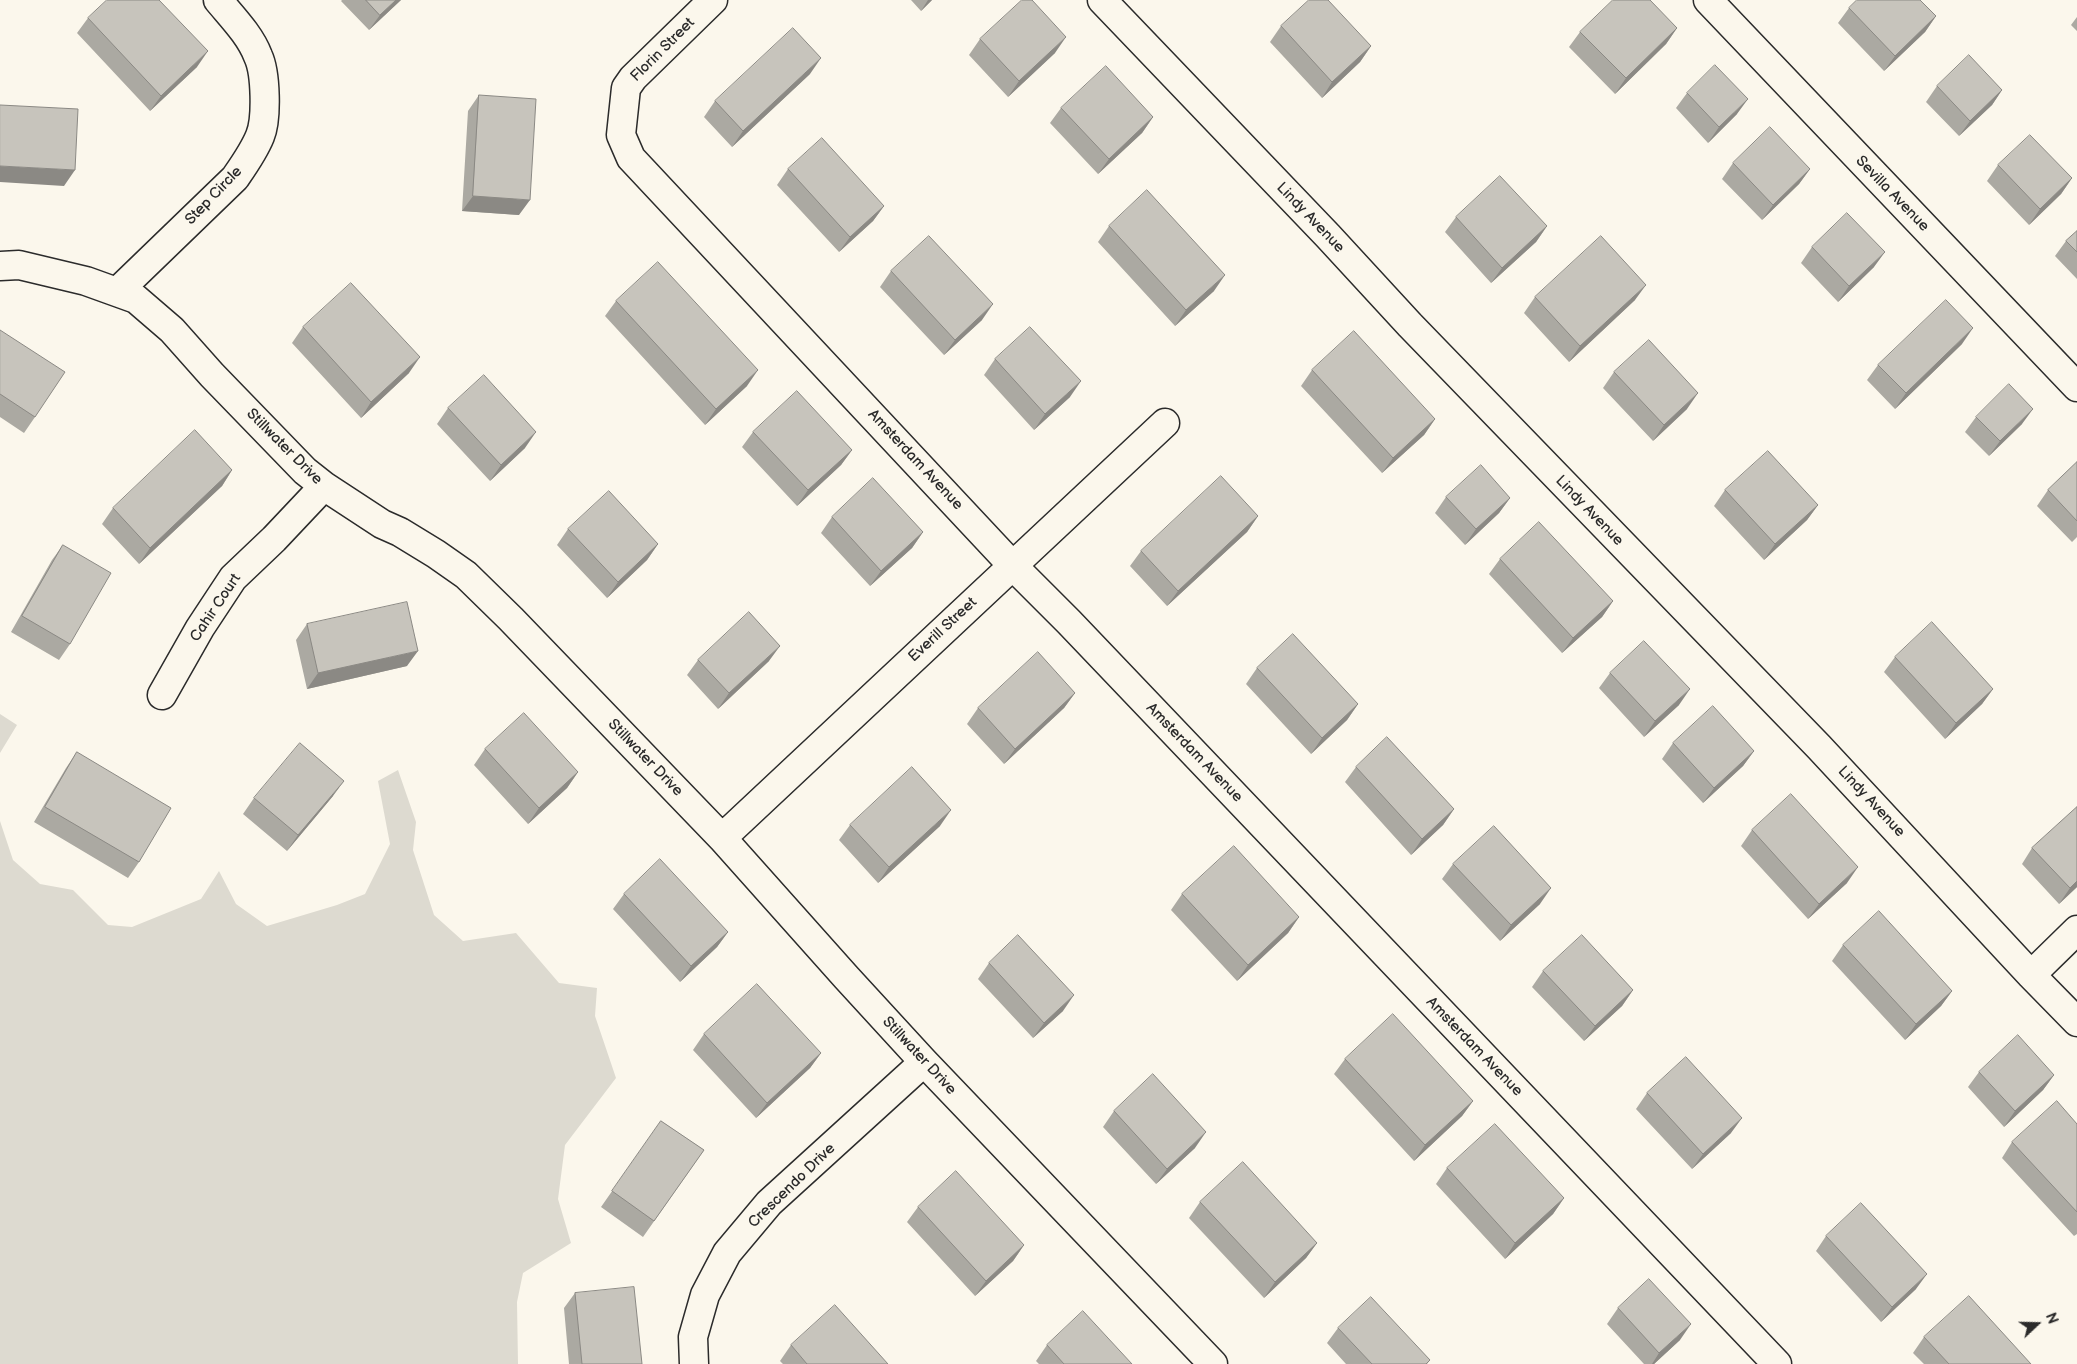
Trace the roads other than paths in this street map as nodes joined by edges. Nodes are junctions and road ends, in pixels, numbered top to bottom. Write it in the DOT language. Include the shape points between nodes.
graph roads {
  1 [pos="218,0"];
  2 [pos="713,0"];
  3 [pos="1102,0"];
  4 [pos="1708,0"];
  5 [pos="621,136"];
  6 [pos="0,266"];
  7 [pos="117,292"];
  8 [pos="2077,387"];
  9 [pos="1165,423"];
  10 [pos="324,486"];
  11 [pos="1012,565"];
  12 [pos="162,695"];
  13 [pos="722,838"];
  14 [pos="2077,930"];
  15 [pos="2030,975"];
  16 [pos="2077,1022"];
  17 [pos="924,1062"];
  18 [pos="694,1364"];
  19 [pos="1213,1364"];
  20 [pos="1777,1364"];
  1 -- 7 [label="street, Step Circle" via="259,57 266,88 261,134 234,178"];
  2 -- 5 [label="street, Florin Street" via="626,88"];
  3 -- 15 [label="street, Lindy Avenue" via="1417,332 1820,747"];
  4 -- 8 [label="street, Sevilla Avenue"];
  5 -- 11 [label="street, Amsterdam Avenue" via="631,158"];
  6 -- 7 [label="street, Stillwater Drive" via="19,265"];
  7 -- 10 [label="street, Stillwater Drive" via="136,299 172,330 305,471"];
  9 -- 11 [label="street, Everill Street"];
  10 -- 12 [label="street, Cahir Court" via="233,578"];
  10 -- 13 [label="street, Stillwater Drive" via="466,575"];
  11 -- 13 [label="street, Everill Street"];
  11 -- 20 [label="street, Amsterdam Avenue"];
  13 -- 17 [label="street, Stillwater Drive"];
  14 -- 15 [label="street"];
  15 -- 16 [label="street, Lindy Avenue"];
  17 -- 18 [label="street, Crescendo Drive" via="769,1203 727,1253 713,1278 693,1337"];
  17 -- 19 [label="street, Stillwater Drive"];
}
